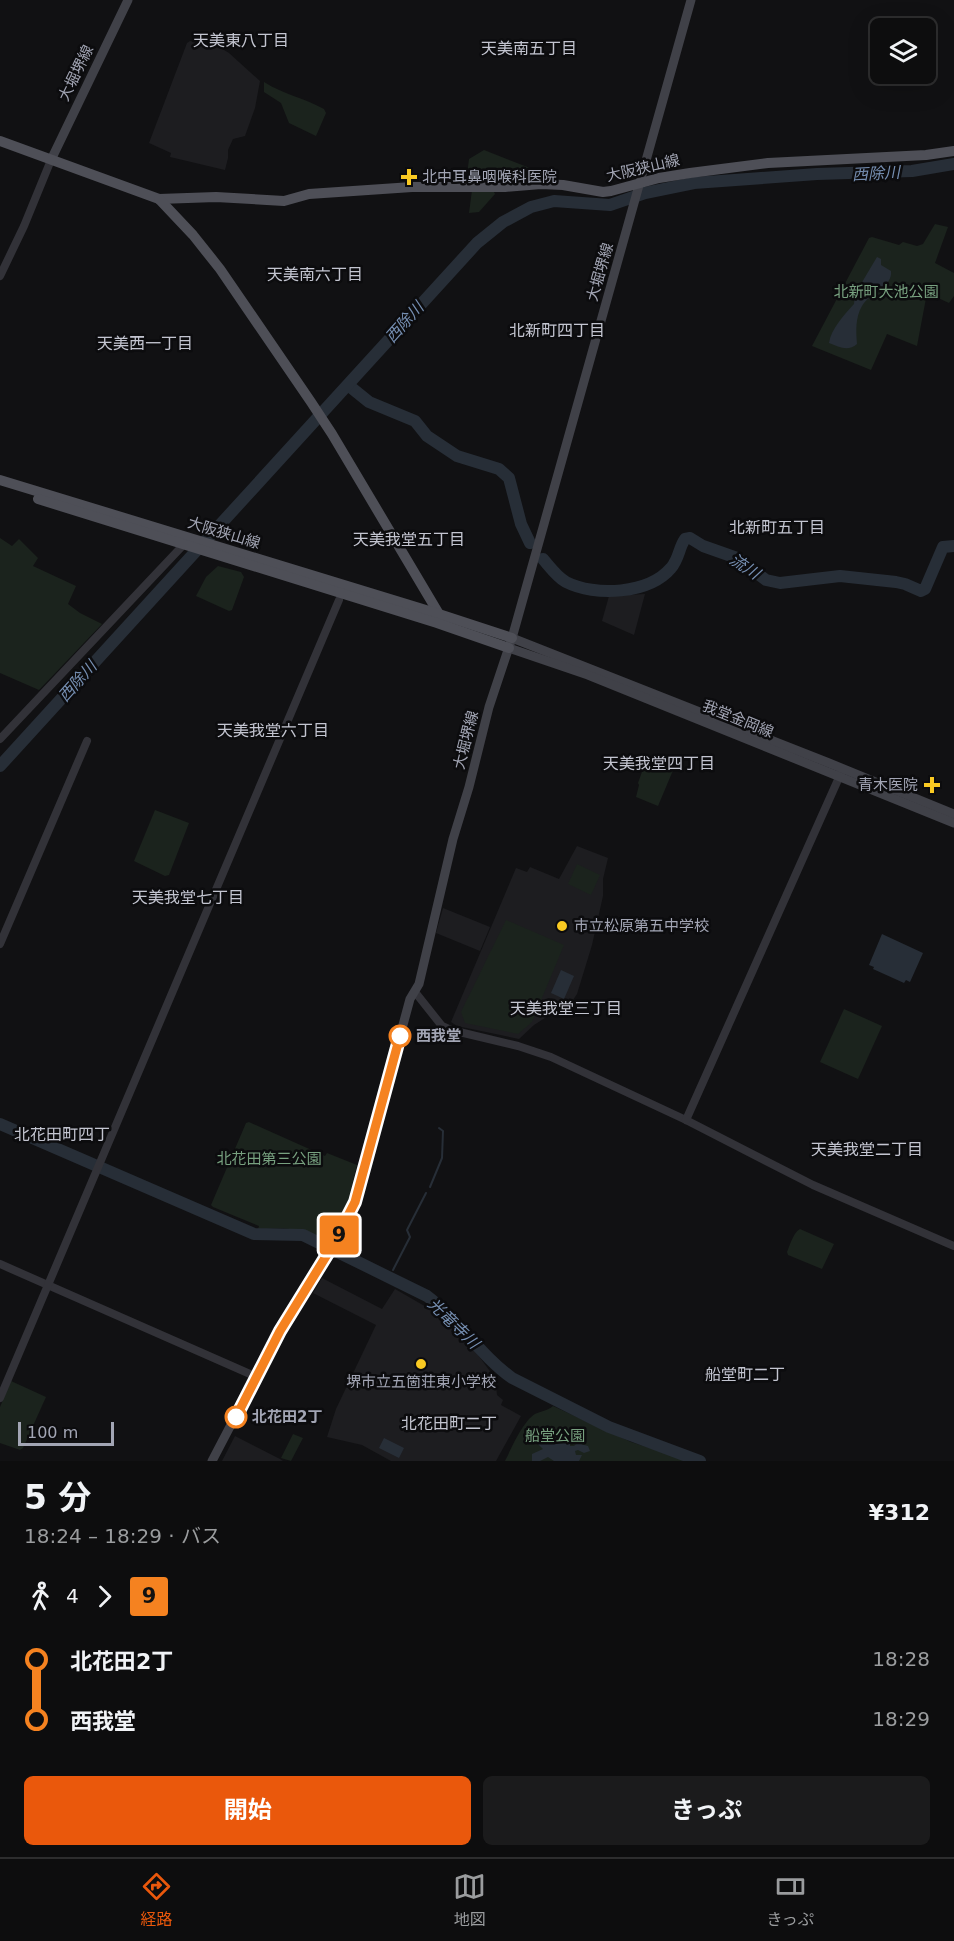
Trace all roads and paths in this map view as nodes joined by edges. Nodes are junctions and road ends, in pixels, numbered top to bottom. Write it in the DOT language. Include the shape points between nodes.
graph roads {
  1 [pos="128,0"];
  2 [pos="691,0"];
  3 [pos="0,141"];
  4 [pos="954,151"];
  5 [pos="51,160"];
  6 [pos="639,186"];
  7 [pos="159,199"];
  8 [pos="0,276"];
  9 [pos="0,480"];
  10 [pos="0,488"];
  11 [pos="189,542"];
  12 [pos="339,600"];
  13 [pos="438,618"];
  14 [pos="511,643"];
  15 [pos="0,739"];
  16 [pos="87,741"];
  17 [pos="841,773"];
  18 [pos="954,814"];
  19 [pos="954,823"];
  20 [pos="0,945"];
  21 [pos="415,992"];
  22 [pos="687,1120"];
  23 [pos="954,1246"];
  24 [pos="0,1264"];
  25 [pos="48,1285"];
  26 [pos="257,1377"];
  27 [pos="0,1398"];
  28 [pos="212,1461"];
  1 -- 5 [label="main road, 大堀堺線"];
  2 -- 6 [label="main road, 大堀堺線"];
  3 -- 5 [label="main road, 大阪狭山線"];
  4 -- 6 [label="main road, 大阪狭山線" via="690,172"];
  5 -- 7 [label="main road, 大阪狭山線"];
  5 -- 8 [label="street"];
  6 -- 7 [label="main road, 大阪狭山線" via="603,192 535,184 412,188 309,194 284,201"];
  6 -- 14 [label="main road, 大堀堺線"];
  7 -- 13 [label="main road, 大阪狭山線" via="220,269 330,431"];
  9 -- 11 [label="main road, 大阪狭山線"];
  10 -- 11 [label="main road, 大阪狭山線"];
  11 -- 13 [label="main road, 大阪狭山線"];
  11 -- 15 [label="street"];
  12 -- 25 [label="street"];
  13 -- 14 [label="main road, 大阪狭山線"];
  14 -- 17 [label="main road, 我堂金岡線"];
  14 -- 21 [label="main road, 大堀堺線" via="489,707"];
  16 -- 20 [label="street"];
  17 -- 18 [label="main road, 我堂金岡線"];
  17 -- 19 [label="main road, 我堂金岡線"];
  17 -- 22 [label="street"];
  21 -- 22 [label="street" via="442,1026 551,1057"];
  21 -- 26 [label="main road, 大堀堺線" via="347,1219"];
  22 -- 23 [label="street" via="813,1185"];
  24 -- 25 [label="street"];
  25 -- 26 [label="street"];
  25 -- 27 [label="street"];
  26 -- 28 [label="main road, 大堀堺線"];
}
